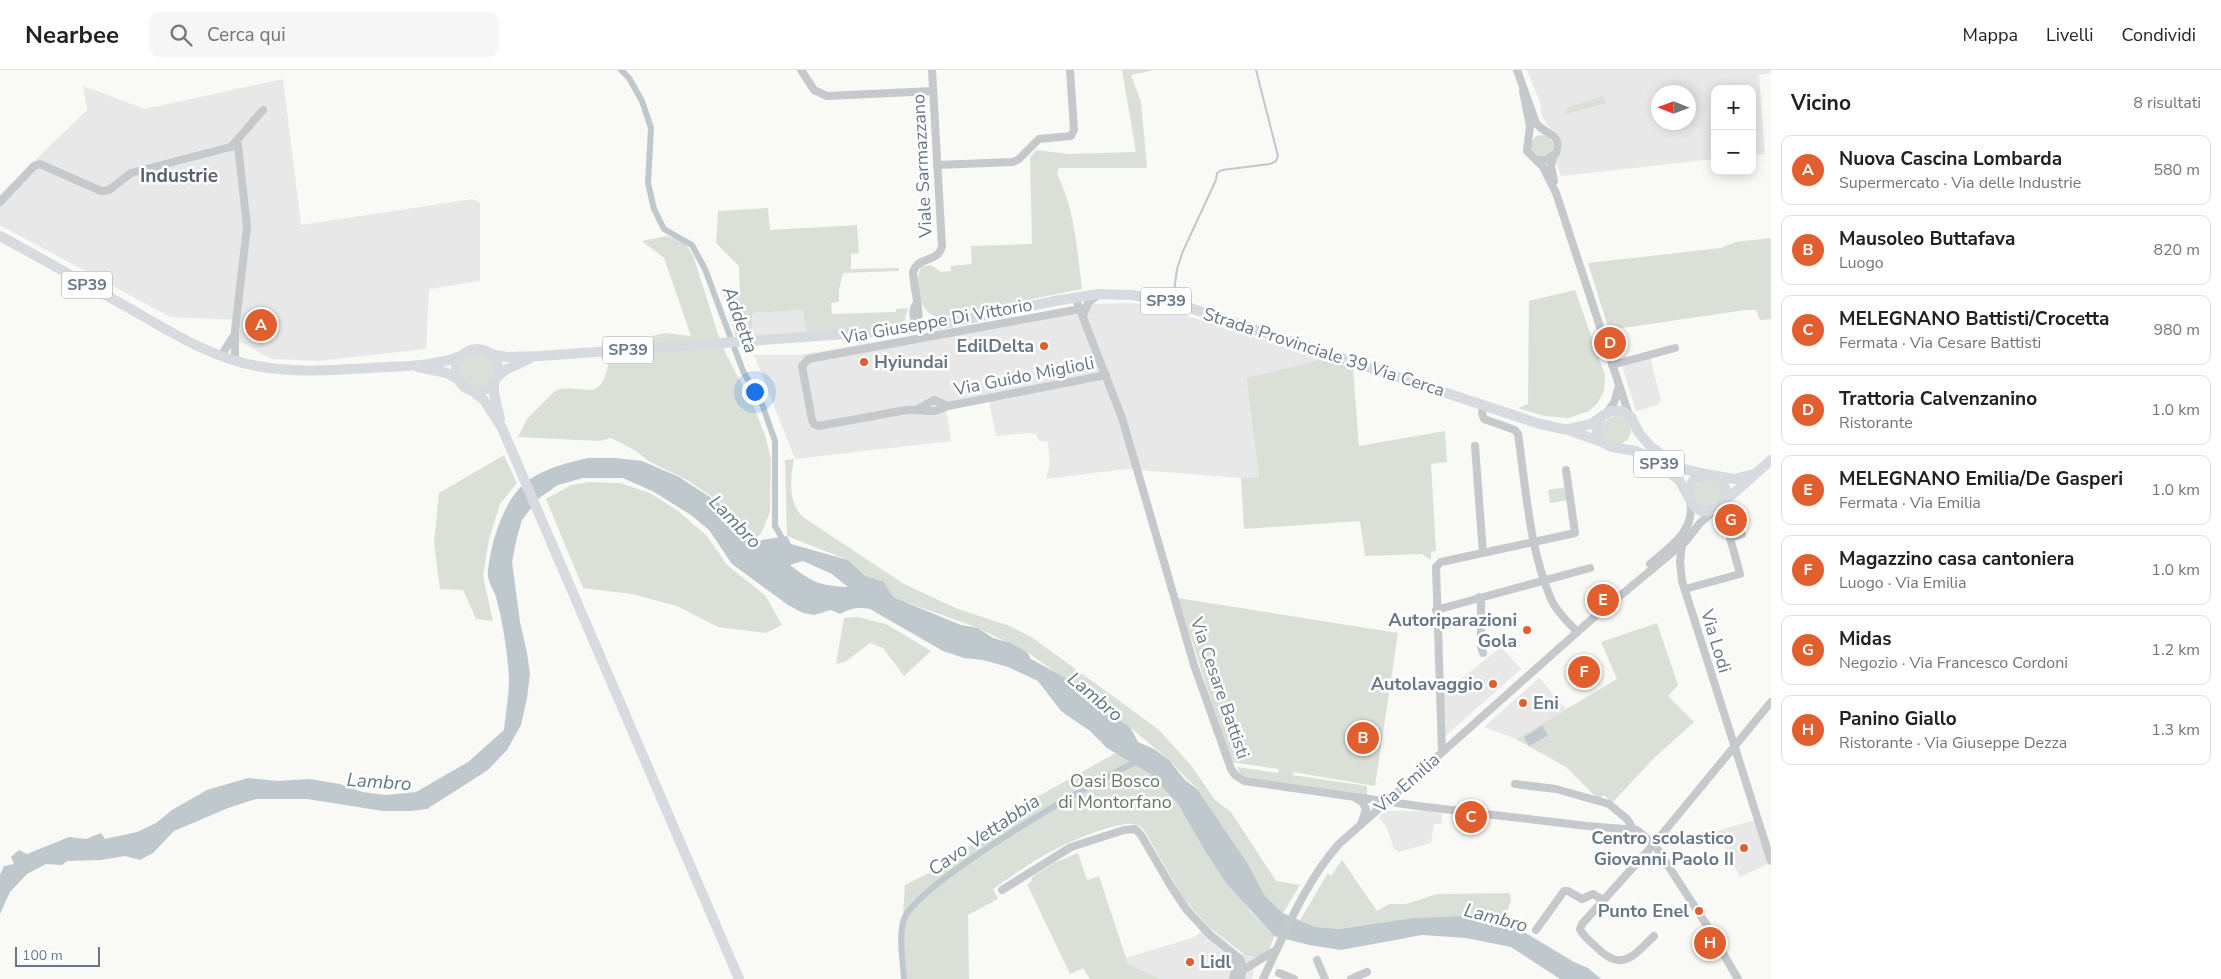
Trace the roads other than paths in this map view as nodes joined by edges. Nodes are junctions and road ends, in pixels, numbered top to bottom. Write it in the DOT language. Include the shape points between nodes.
graph roads {
  1 [pos="801,70"];
  2 [pos="932,70"];
  3 [pos="1070,70"];
  4 [pos="1517,70"];
  5 [pos="1523,91"];
  6 [pos="933,92"];
  7 [pos="263,110"];
  8 [pos="1545,130"];
  9 [pos="1528,139"];
  10 [pos="231,147"];
  11 [pos="1553,156"];
  12 [pos="1536,160"];
  13 [pos="938,165"];
  14 [pos="1556,193"];
  15 [pos="0,202"];
  16 [pos="0,236"];
  17 [pos="1098,294"];
  18 [pos="1075,297"];
  19 [pos="1082,313"];
  20 [pos="918,327"];
  21 [pos="235,330"];
  22 [pos="1675,348"];
  23 [pos="491,354"];
  24 [pos="221,356"];
  25 [pos="461,356"];
  26 [pos="540,356"];
  27 [pos="235,361"];
  28 [pos="1612,365"];
  29 [pos="402,366"];
  30 [pos="802,366"];
  31 [pos="1106,375"];
  32 [pos="458,379"];
  33 [pos="495,380"];
  34 [pos="1618,384"];
  35 [pos="470,390"];
  36 [pos="1484,405"];
  37 [pos="1604,415"];
  38 [pos="1632,420"];
  39 [pos="502,428"];
  40 [pos="1568,430"];
  41 [pos="1602,442"];
  42 [pos="1475,446"];
  43 [pos="1616,448"];
  44 [pos="1771,460"];
  45 [pos="1566,470"];
  46 [pos="1755,474"];
  47 [pos="1711,475"];
  48 [pos="1690,499"];
  49 [pos="1724,501"];
  50 [pos="1715,510"];
  51 [pos="1742,534"];
  52 [pos="1534,542"];
  53 [pos="1682,544"];
  54 [pos="1483,553"];
  55 [pos="1590,568"];
  56 [pos="1544,580"];
  57 [pos="1684,590"];
  58 [pos="1479,597"];
  59 [pos="1436,610"];
  60 [pos="1592,619"];
  61 [pos="1577,632"];
  62 [pos="1483,653"];
  63 [pos="1771,702"];
  64 [pos="1734,745"];
  65 [pos="1442,752"];
  66 [pos="1514,784"];
  67 [pos="1354,797"];
  68 [pos="1385,802"];
  69 [pos="1361,823"];
  70 [pos="1633,829"];
  71 [pos="1654,844"];
  72 [pos="1771,861"];
  73 [pos="1002,890"];
  74 [pos="1603,900"];
  75 [pos="1536,930"];
  76 [pos="1654,936"];
  77 [pos="1279,945"];
  78 [pos="1231,953"];
  79 [pos="1240,959"];
  80 [pos="1317,960"];
  81 [pos="1258,961"];
  82 [pos="1243,970"];
  83 [pos="1367,972"];
  84 [pos="1279,973"];
  85 [pos="739,979"];
  86 [pos="1233,979"];
  87 [pos="1242,979"];
  88 [pos="1263,979"];
  89 [pos="1294,979"];
  90 [pos="1325,979"];
  91 [pos="1350,979"];
  92 [pos="1738,979"];
  1 -- 6 [label="street" via="812,88 826,96"];
  2 -- 6 [label="street, Viale Sarmazzano"];
  3 -- 13 [label="street" via="1074,130 1071,136 1039,139 1013,162"];
  4 -- 5 [label="street"];
  5 -- 8 [label="street" via="1536,123"];
  5 -- 9 [label="street" via="1530,125"];
  6 -- 13 [label="street, Viale Sarmazzano"];
  7 -- 10 [label="street"];
  8 -- 9 [label="street" via="1534,132"];
  8 -- 11 [label="street" via="1557,141"];
  9 -- 12 [label="street" via="1528,153"];
  10 -- 15 [label="street" via="131,172 109,190 101,191 40,164 34,166"];
  10 -- 21 [label="street" via="238,145 247,227"];
  11 -- 12 [label="street" via="1545,161"];
  11 -- 14 [label="street" via="1551,168"];
  12 -- 14 [label="street"];
  13 -- 20 [label="street, Viale Sarmazzano" via="942,247 940,254 922,261 915,268 916,304 913,313"];
  14 -- 28 [label="street"];
  16 -- 24 [label="main road, Strada Provinciale 39 Via Cerca / SP39" via="158,325"];
  17 -- 18 [label="main road, Strada Provinciale 39 Via Cerca / SP39"];
  17 -- 19 [label="street"];
  17 -- 36 [label="main road, Strada Provinciale 39 Via Cerca / SP39" via="1132,295 1175,303"];
  18 -- 19 [label="street, Via Cesare Battisti"];
  18 -- 20 [label="main road, Strada Provinciale 39 Via Cerca / SP39"];
  19 -- 30 [label="street, Via Giuseppe Di Vittorio" via="808,359"];
  19 -- 31 [label="street, Via Cesare Battisti"];
  20 -- 26 [label="main road, Strada Provinciale 39 Via Cerca / SP39"];
  21 -- 24 [label="street"];
  21 -- 27 [label="street"];
  22 -- 28 [label="street"];
  23 -- 25 [label="main road, Strada Provinciale 39 Via Cerca / SP39" via="479,349"];
  23 -- 26 [label="main road, Strada Provinciale 39 Via Cerca / SP39"];
  23 -- 33 [label="main road" via="497,363"];
  24 -- 27 [label="main road, Strada Provinciale 39 Via Cerca / SP39"];
  25 -- 29 [label="main road, Strada Provinciale 39 Via Cerca / SP39"];
  25 -- 32 [label="main road" via="456,367"];
  26 -- 33 [label="main road, Strada Provinciale 39 Via Cerca / SP39" via="513,365"];
  27 -- 29 [label="main road, Strada Provinciale 39 Via Cerca / SP39" via="296,370"];
  28 -- 34 [label="street"];
  29 -- 32 [label="main road, Strada Provinciale 39 Via Cerca / SP39" via="447,373"];
  30 -- 31 [label="street, Via Guido Miglioli" via="812,420 819,426 918,409 934,400 948,406"];
  31 -- 67 [label="street, Via Cesare Battisti" via="1122,418 1197,673 1231,769 1244,781"];
  32 -- 35 [label="main road, Strada Provinciale 39 Via Cerca / SP39"];
  33 -- 35 [label="main road, Strada Provinciale 39 Via Cerca / SP39" via="484,390"];
  33 -- 39 [label="main road" via="494,393"];
  34 -- 37 [label="street" via="1615,401"];
  34 -- 38 [label="street"];
  35 -- 39 [label="main road" via="484,400"];
  36 -- 40 [label="main road, Strada Provinciale 39 Via Cerca / SP39"];
  36 -- 52 [label="street" via="1484,418 1517,432"];
  37 -- 38 [label="main road" via="1618,410"];
  37 -- 40 [label="main road, Strada Provinciale 39 Via Cerca / SP39" via="1587,426"];
  37 -- 41 [label="main road" via="1597,432"];
  38 -- 43 [label="main road, SP39" via="1634,434 1630,442"];
  38 -- 47 [label="main road, SP39" via="1646,442 1667,459 1687,471"];
  39 -- 85 [label="main road"];
  40 -- 41 [label="main road, Strada Provinciale 39 Via Cerca / SP39"];
  41 -- 43 [label="main road, Strada Provinciale 39 Via Cerca / SP39"];
  42 -- 54 [label="street"];
  43 -- 48 [label="main road, Strada Provinciale 39 Via Cerca / SP39" via="1636,451 1663,467 1679,480"];
  44 -- 46 [label="main road"];
  45 -- 52 [label="street" via="1576,533"];
  46 -- 47 [label="main road" via="1736,478"];
  46 -- 49 [label="main road"];
  47 -- 48 [label="main road, SP39" via="1696,477 1692,481"];
  47 -- 49 [label="main road" via="1725,486"];
  48 -- 50 [label="main road, Strada Provinciale 39 Via Cerca / SP39" via="1701,511"];
  48 -- 60 [label="street, Via Emilia" via="1690,519 1680,538"];
  49 -- 50 [label="main road"];
  50 -- 53 [label="street, Via Emilia"];
  51 -- 57 [label="street" via="1730,538 1740,574"];
  52 -- 54 [label="street"];
  52 -- 56 [label="street"];
  53 -- 57 [label="street, Via Lodi" via="1680,567"];
  53 -- 60 [label="street, Via Emilia"];
  54 -- 59 [label="street" via="1438,564 1435,571"];
  55 -- 56 [label="street"];
  56 -- 58 [label="street"];
  56 -- 61 [label="street" via="1552,601"];
  57 -- 64 [label="street, Via Lodi"];
  58 -- 59 [label="street"];
  58 -- 62 [label="street"];
  59 -- 65 [label="street"];
  60 -- 61 [label="street, Via Emilia"];
  61 -- 65 [label="street, Via Emilia"];
  63 -- 64 [label="street"];
  64 -- 71 [label="street"];
  64 -- 72 [label="street, Via Lodi"];
  65 -- 68 [label="street, Via Emilia"];
  66 -- 70 [label="street" via="1556,790 1604,803 1613,807"];
  67 -- 68 [label="street, Via Cesare Battisti"];
  67 -- 69 [label="street" via="1366,809"];
  68 -- 69 [label="street, Via Emilia"];
  68 -- 70 [label="street, Via Cesare Battisti" via="1591,827"];
  69 -- 77 [label="street, Via Emilia" via="1322,865"];
  70 -- 71 [label="street"];
  71 -- 74 [label="street"];
  71 -- 92 [label="street"];
  73 -- 78 [label="street" via="1079,844 1135,829 1186,909"];
  74 -- 75 [label="street" via="1593,894 1582,899 1564,891"];
  74 -- 76 [label="street" via="1580,929 1604,956 1614,961 1623,960"];
  77 -- 81 [label="street"];
  77 -- 88 [label="street, Via Emilia"];
  78 -- 79 [label="street"];
  78 -- 86 [label="street" via="1236,964"];
  79 -- 81 [label="street"];
  79 -- 82 [label="street"];
  80 -- 90 [label="street"];
  81 -- 82 [label="street"];
  82 -- 87 [label="street"];
  83 -- 91 [label="street"];
  84 -- 89 [label="street"];
}
